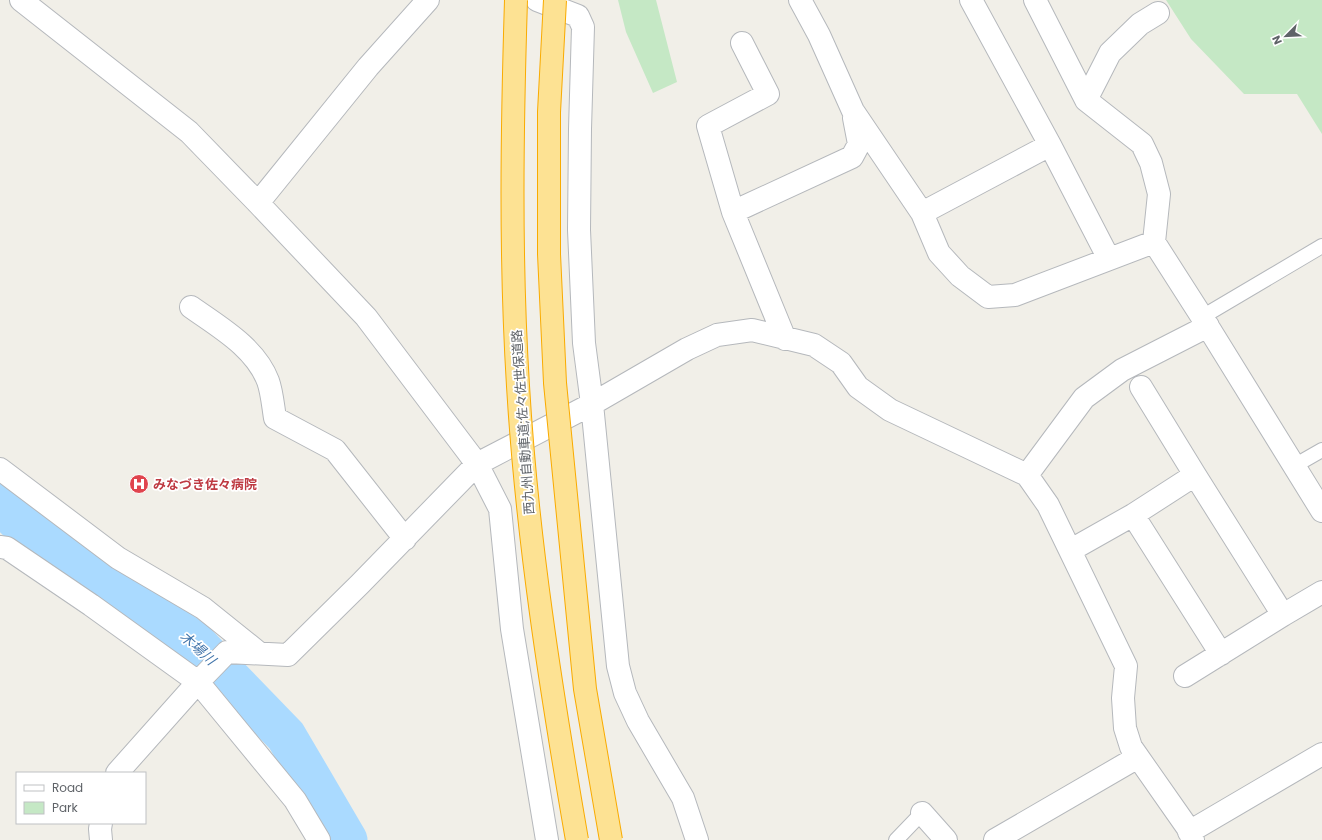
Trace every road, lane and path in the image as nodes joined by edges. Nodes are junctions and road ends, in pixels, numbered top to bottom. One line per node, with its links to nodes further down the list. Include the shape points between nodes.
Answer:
1 (21, 0): 14 (street, via 189,132)
2 (428, 0): 14 (street, via 368,67)
3 (516, 0): 51 (highway, 西九州自動車道;佐々佐世保道路, bridge, via 512,202 518,386 529,518 550,679)
4 (537, 0): 24 (street, via 578,16 583,27 579,230 584,343)
5 (556, 0): 52 (highway, bridge, via 549,112 549,254 555,383 585,689)
6 (800, 0): 12 (street, via 819,34)
7 (970, 0): 13 (street)
8 (1035, 0): 11 (street)
9 (1158, 13): 11 (street, via 1140,24 1110,54)
10 (742, 43): 15 (street, via 768,94 708,126)
11 (1086, 100): 17 (street, via 1142,144 1151,163 1158,194)
12 (853, 112): 15 (street, via 859,144 852,158); 16 (street)
13 (1050, 145): 16 (street); 19 (street)
14 (258, 202): 26 (street, via 366,317)
15 (734, 212): 22 (street)
16 (922, 213): 19 (street, via 938,253 960,276 988,297 1015,295)
17 (1154, 242): 19 (street); 21 (street)
18 (1322, 246): 21 (lane)
19 (1109, 259)
20 (191, 307): 33 (street, via 253,354 268,381 275,418 335,450)
21 (1205, 321): 27 (street); 30 (street, via 1122,370 1084,398)
22 (785, 339): 24 (street, via 752,330 717,335 687,349); 30 (street, via 814,345 841,363 858,386 890,410)
23 (1141, 387): 29 (street)
24 (592, 404): 26 (street); 53 (street, via 618,666 625,693 638,722 683,798)
25 (1322, 450): 27 (lane)
26 (477, 464): 33 (street); 50 (street, via 500,509 512,629)
27 (1294, 466): 31 (street)
28 (0, 469): 38 (street, via 118,558 203,608)
29 (1195, 475): 32 (street); 37 (street)
30 (1027, 476): 35 (street, via 1048,506)
31 (1322, 511)
32 (1133, 515): 35 (street); 39 (street)
33 (405, 538): 38 (street, via 288,655)
34 (0, 547): 41 (street, via 7,548)
35 (1071, 550): 43 (street, via 1126,666 1123,698 1126,728 1131,747)
36 (1322, 592): 37 (street)
37 (1283, 615): 39 (street)
38 (259, 653): 41 (street, via 227,652)
39 (1221, 654): 40 (street)
40 (1185, 676)
41 (200, 680): 44 (street); 49 (street, via 295,800)
42 (1322, 754): 47 (street)
43 (1138, 757): 47 (street); 56 (street)
44 (118, 772)
45 (922, 814): 54 (lane); 55 (street)
46 (101, 824): 48 (street)
47 (1191, 836)
48 (101, 840)
49 (319, 840)
50 (547, 840)
51 (577, 840)
52 (611, 840)
53 (697, 840)
54 (896, 840)
55 (946, 840)
56 (995, 840)

